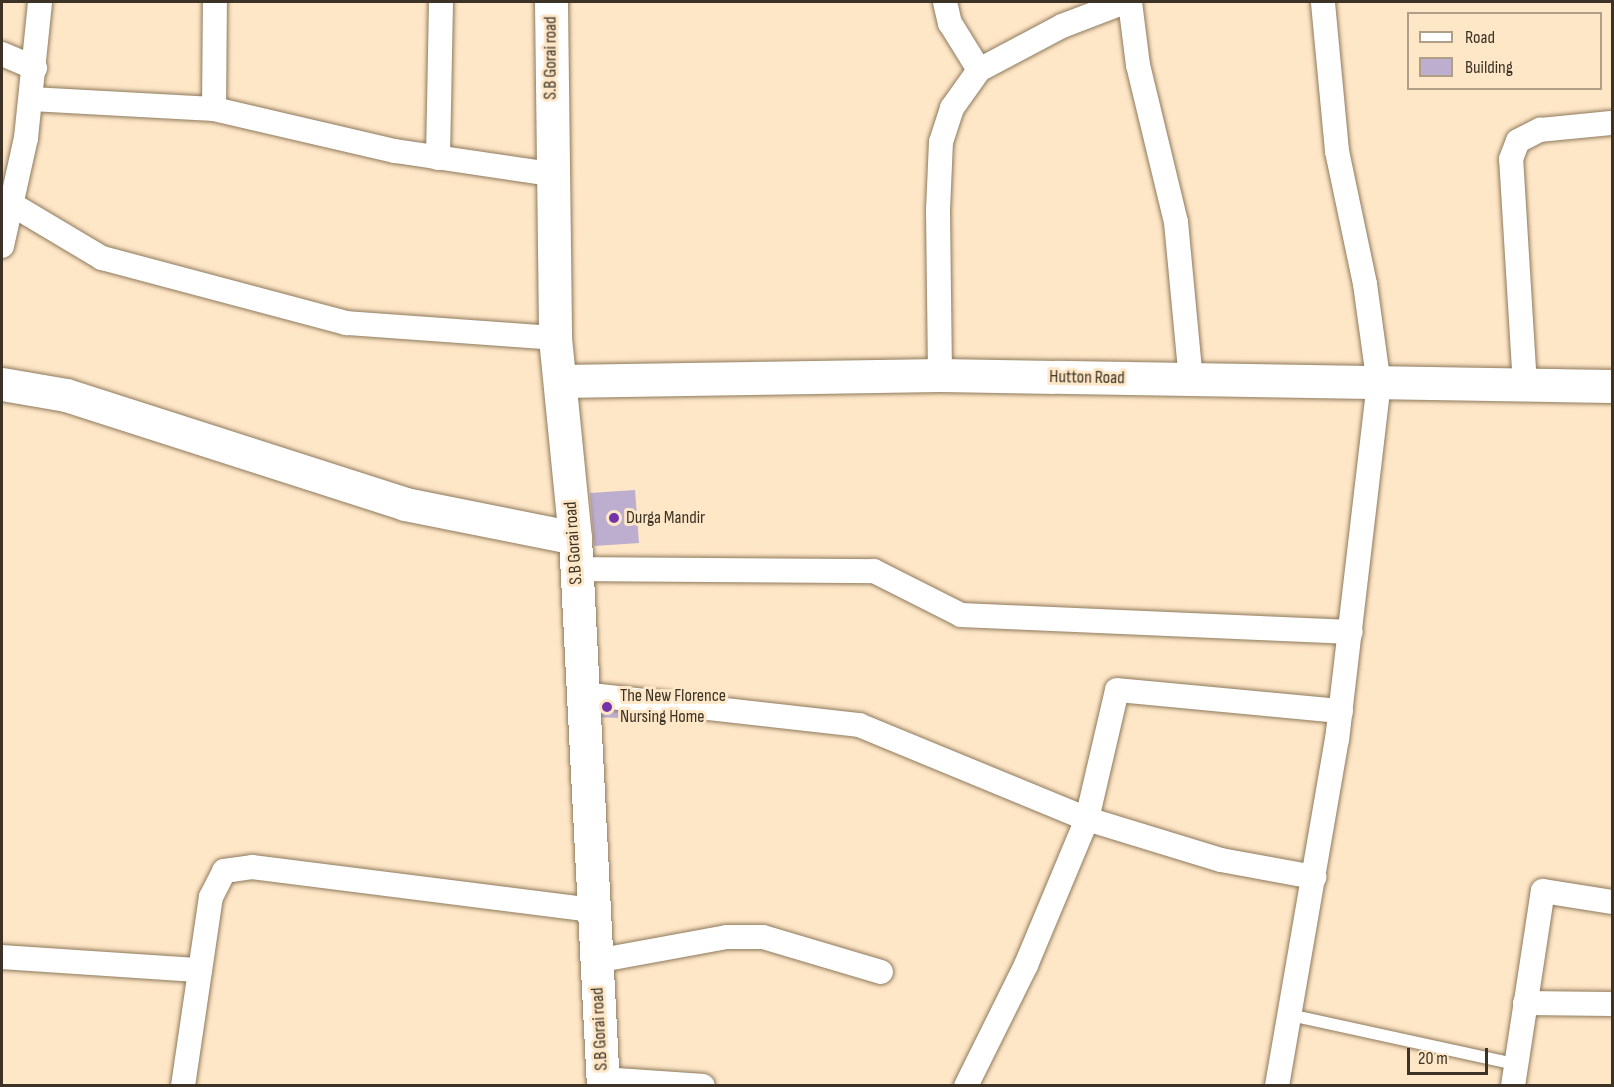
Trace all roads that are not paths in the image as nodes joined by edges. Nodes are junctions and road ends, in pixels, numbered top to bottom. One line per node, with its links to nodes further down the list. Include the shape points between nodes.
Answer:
1 (40, 2): 10 (street)
2 (215, 2): 13 (street)
3 (441, 2): 15 (street)
4 (551, 2): 16 (street, S.B Gorai road)
5 (945, 2): 11 (street, via 950,23)
6 (1125, 2): 11 (street, via 1062,26)
7 (1130, 2): 21 (street, via 1138,65 1176,222)
8 (1323, 2): 24 (street, via 1337,151 1365,284)
9 (2, 54): 10 (street)
10 (35, 68): 12 (street)
11 (979, 70): 20 (street, via 952,108 941,142)
12 (31, 99): 13 (street); 17 (street)
13 (214, 110): 15 (street)
14 (1612, 123): 25 (street, via 1540,130 1518,141 1511,159)
15 (438, 158): 16 (street)
16 (551, 174): 19 (street, S.B Gorai road)
17 (13, 205): 18 (street); 19 (street, via 102,258 346,323)
18 (2, 246)
19 (555, 338): 22 (street, S.B Gorai road)
20 (940, 375): 21 (street, Hutton Road); 22 (street, Hutton Road)
21 (1191, 380): 24 (street, Hutton Road)
22 (561, 381): 27 (street, S.B Gorai road)
23 (2, 384): 27 (street, via 66,395 405,504)
24 (1379, 384): 25 (street, Hutton Road); 28 (street, via 1352,580)
25 (1525, 386): 26 (street, Hutton Road)
26 (1612, 386)
27 (575, 553): 28 (street, via 874,571 961,615); 29 (street, S.B Gorai road)
28 (1351, 632): 30 (street)
29 (583, 694): 31 (street, via 859,725); 34 (street, S.B Gorai road)
30 (1341, 711): 31 (street, via 1117,690); 32 (street)
31 (1087, 819): 32 (street, via 1221,860); 46 (street, via 1026,965)
32 (1314, 877): 41 (street)
33 (1612, 902): 39 (street, via 1544,891)
34 (594, 910): 36 (street, S.B Gorai road); 37 (street, via 236,867 215,882)
35 (2, 957): 37 (street)
36 (596, 961): 38 (street, via 727,938 763,937); 43 (street, S.B Gorai road)
37 (200, 970): 44 (street)
38 (881, 972)
39 (1525, 1003): 40 (street); 42 (street)
40 (1612, 1004)
41 (1290, 1015): 42 (lane); 47 (street)
42 (1514, 1075)
43 (603, 1082): 45 (street)
44 (183, 1086)
45 (703, 1086)
46 (966, 1086)
47 (1277, 1086)

